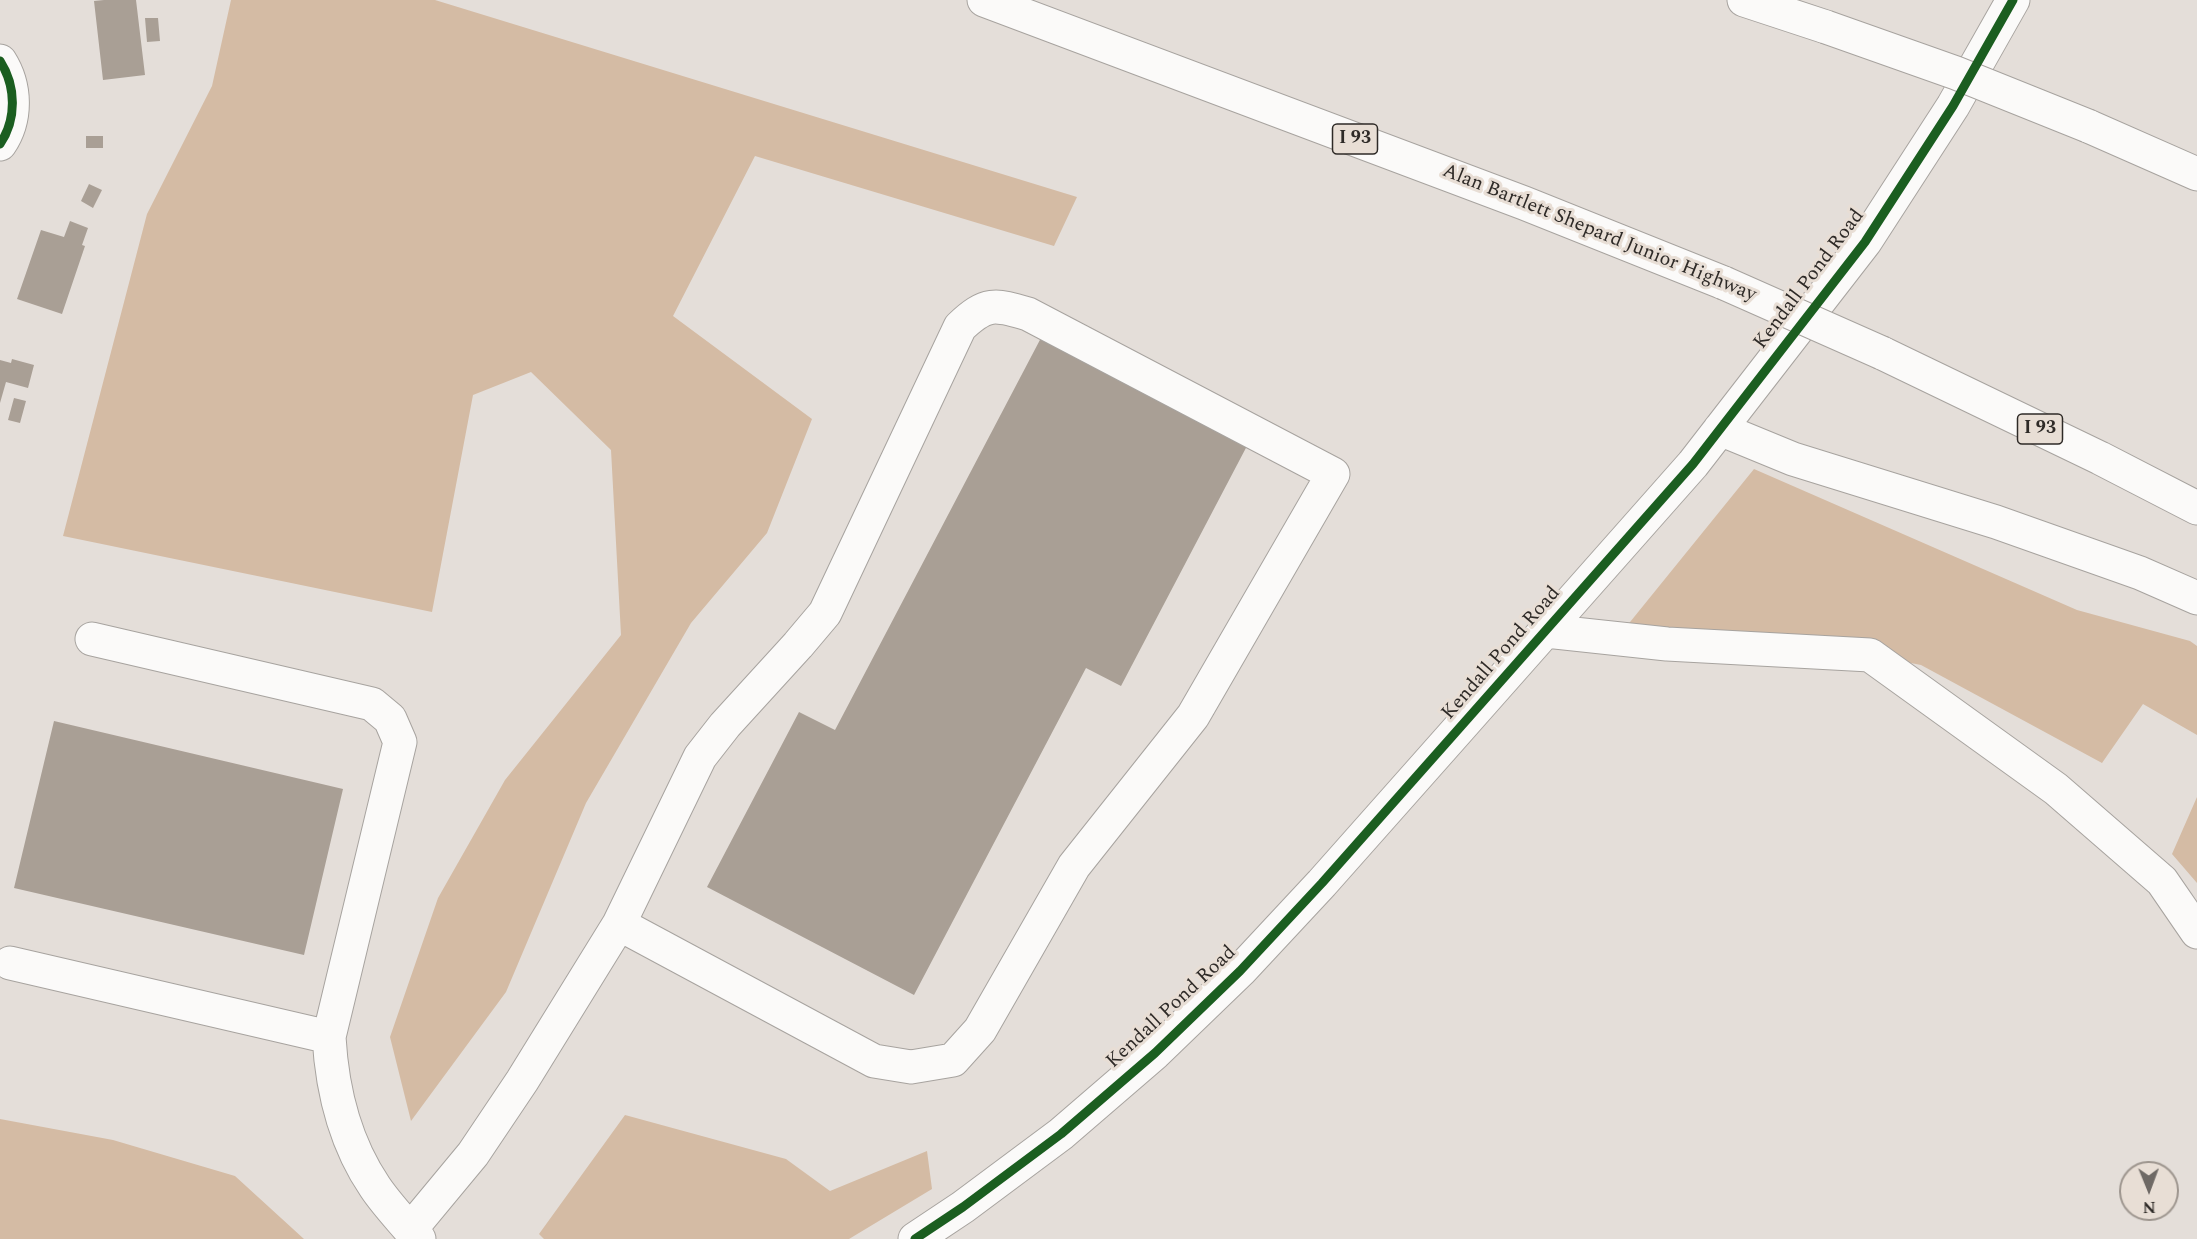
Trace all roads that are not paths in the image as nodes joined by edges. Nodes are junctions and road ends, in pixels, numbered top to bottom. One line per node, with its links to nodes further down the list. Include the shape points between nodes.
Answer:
1 (984, 0): 8 (main road, Alan Bartlett Shepard Junior Highway / I 93, bridge, via 1514,199 1724,283 1882,353)
2 (1744, 0): 6 (main road, bridge, via 1956,73)
3 (2013, 0): 7 (main road, Kendall Pond Road, via 1953,106 1865,242)
4 (0, 62): 5 (main road, via 9,80 13,110)
5 (0, 144)
6 (2197, 174)
7 (1720, 429): 9 (main road, via 1793,459 2019,530 2140,573); 10 (main road, Kendall Pond Road)
8 (2197, 508)
9 (2197, 598)
10 (1546, 631): 13 (main road, via 1667,645 1870,655 2056,789 2162,881); 17 (main road, Kendall Pond Road, via 1322,883 1155,1053 1061,1134)
11 (92, 639): 15 (main road, via 372,704 390,719 400,742)
12 (619, 924): 12 (main road, via 874,1061 911,1067 953,1060 980,1030 1074,866 1193,716 1333,474 1028,314 1000,306 976,311 960,327 825,613 700,757); 16 (main road, via 522,1081)
13 (2197, 932)
14 (10, 963): 15 (main road)
15 (329, 1037): 16 (main road, via 341,1113 355,1152 375,1187)
16 (415, 1235)
17 (915, 1239)

